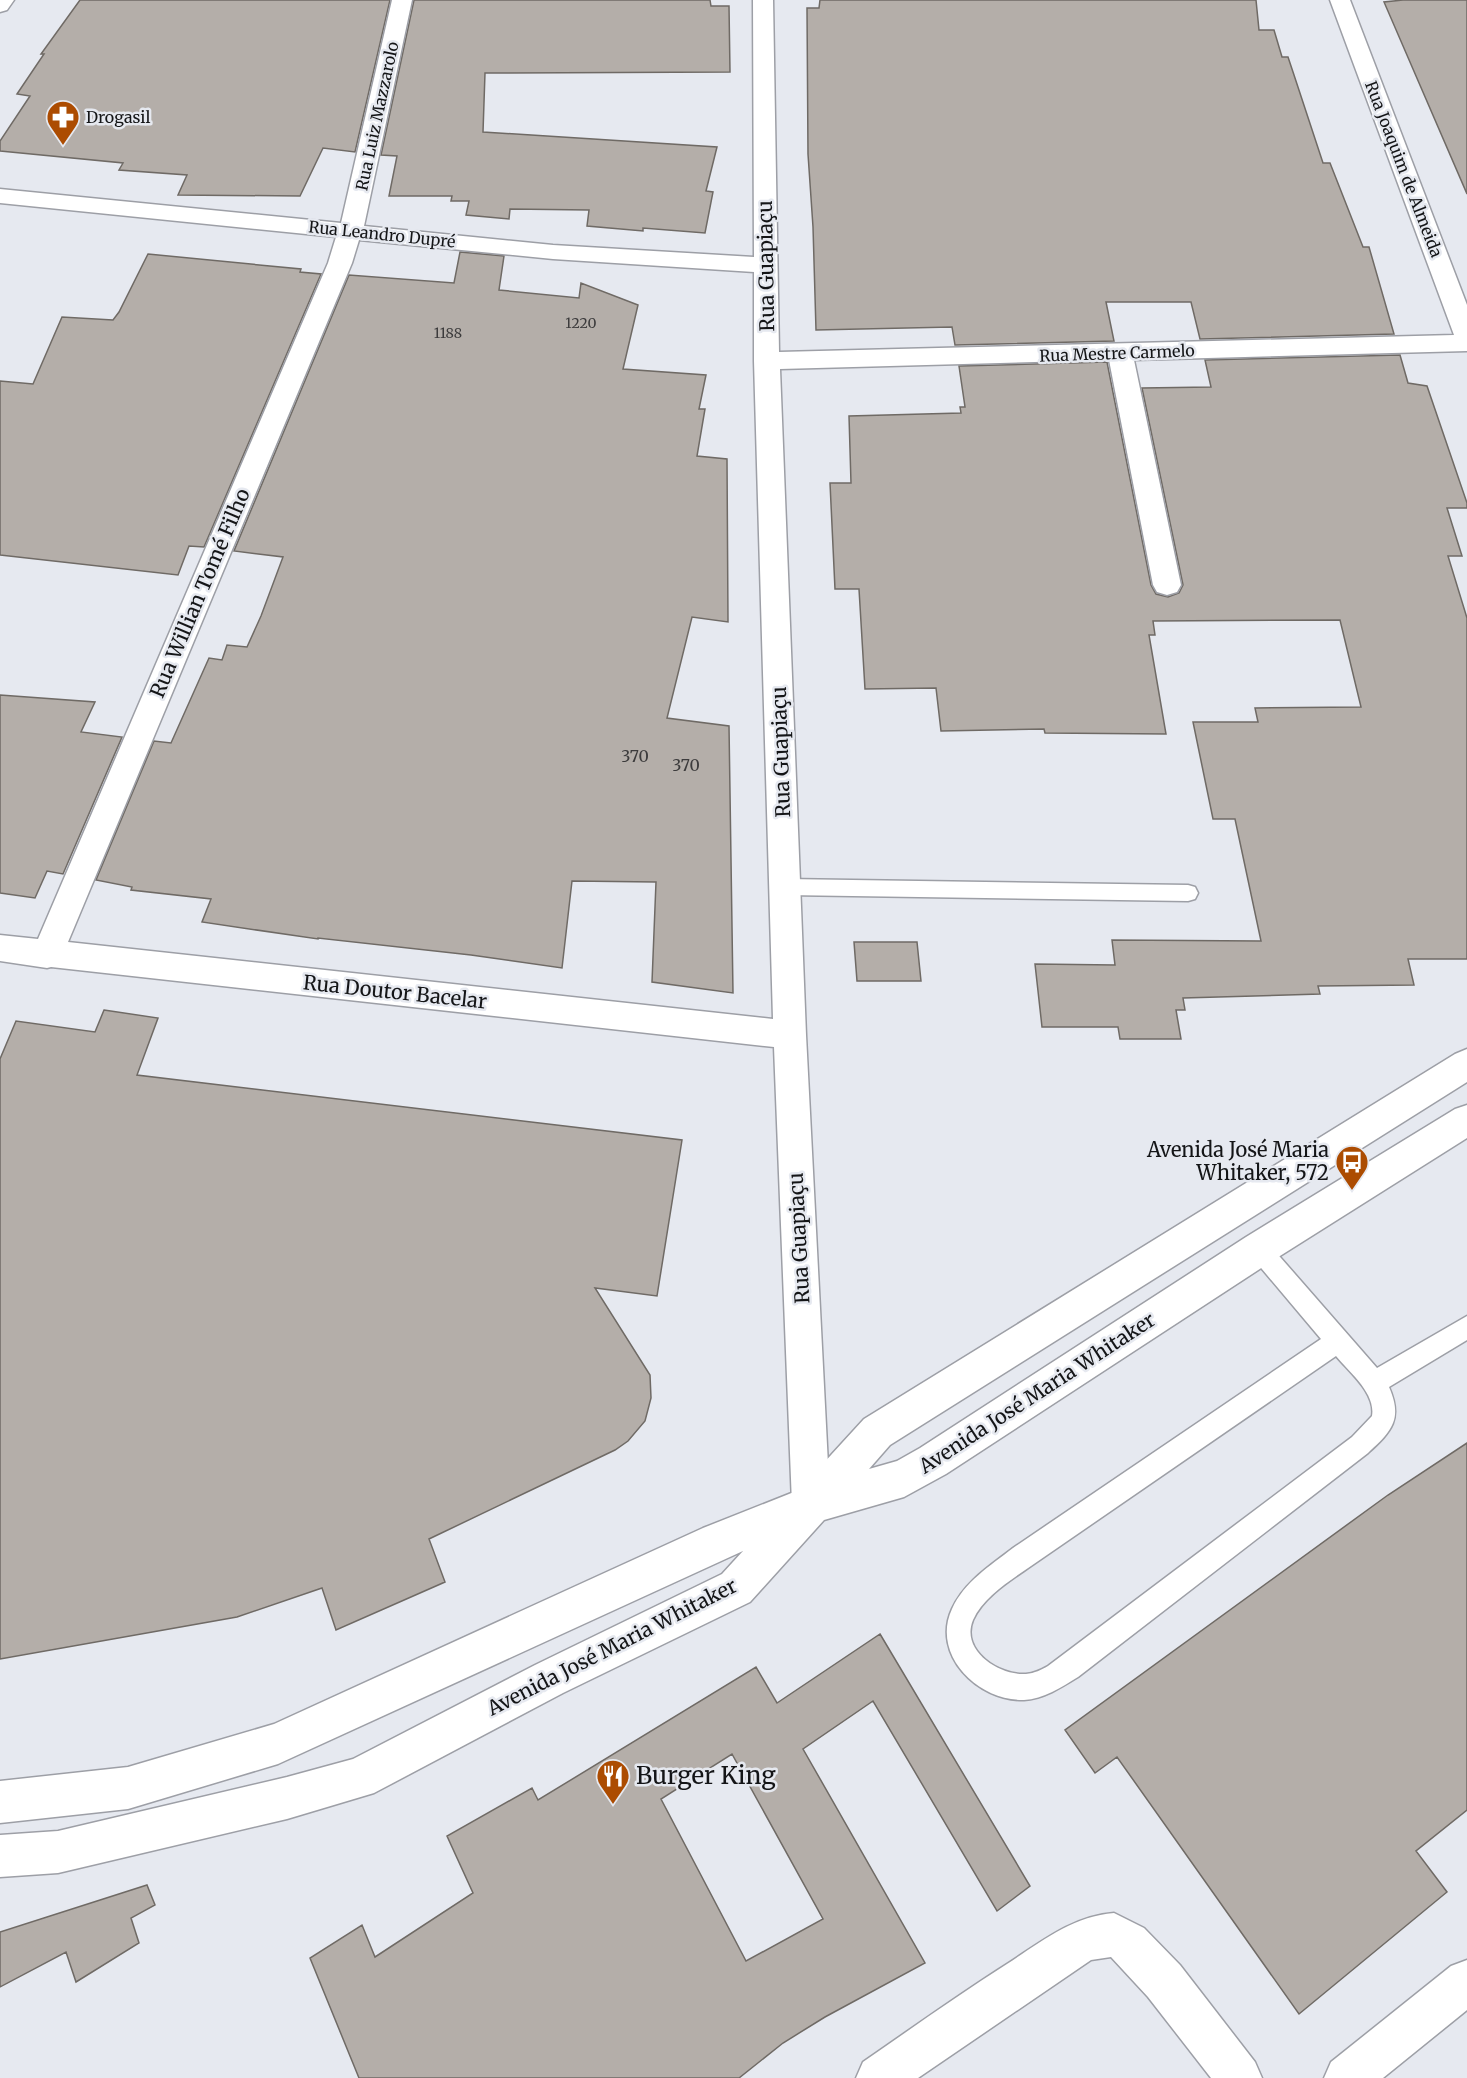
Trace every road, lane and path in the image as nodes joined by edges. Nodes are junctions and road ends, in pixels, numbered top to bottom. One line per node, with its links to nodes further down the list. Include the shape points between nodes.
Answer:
1 (4, 0): 5 (street)
2 (402, 0): 7 (street, Rua Luiz Mazzarolo)
3 (763, 0): 8 (street, Rua Guapiaçu)
4 (1340, 0): 9 (street, Rua Joaquim de Almeida)
5 (0, 6)
6 (0, 196): 7 (street, Rua Leandro Dupré)
7 (350, 231): 8 (street, Rua Leandro Dupré, via 553,252); 17 (street, Rua Willian Tomé Filho, via 340,263)
8 (765, 265): 12 (street, Rua Guapiaçu)
9 (1467, 338)
10 (1467, 343): 11 (street, Rua Mestre Carmelo)
11 (1120, 353): 12 (street, Rua Mestre Carmelo); 13 (street)
12 (767, 362): 14 (street, Rua Guapiaçu)
13 (1167, 585)
14 (786, 887): 15 (lane); 18 (street, Rua Guapiaçu)
15 (1188, 893)
16 (0, 948): 17 (street, Rua Doutor Bacelar)
17 (47, 955): 18 (street, Rua Doutor Bacelar)
18 (790, 1035): 25 (street, Rua Guapiaçu)
19 (1467, 1064): 25 (street, via 877,1432)
20 (1467, 1119): 21 (street, Avenida José Maria Whitaker)
21 (1259, 1249): 23 (lane); 25 (street, Avenida José Maria Whitaker, via 914,1473)
22 (1467, 1327): 24 (lane)
23 (1337, 1342): 24 (lane); 24 (lane, via 986,1584 960,1619 957,1638 979,1673 1020,1688 1046,1682 1069,1668 1382,1425 1386,1407)
24 (1374, 1383)
25 (811, 1504): 26 (street, via 717,1542 278,1743 128,1788); 27 (street, Avenida José Maria Whitaker, via 736,1588 358,1778 58,1852)
26 (0, 1802)
27 (0, 1856)
28 (1467, 1982): 31 (street)
29 (879, 2078): 30 (street, via 1079,1943 1114,1935 1129,1943 1158,1973)
30 (1239, 2078)
31 (1347, 2078)

